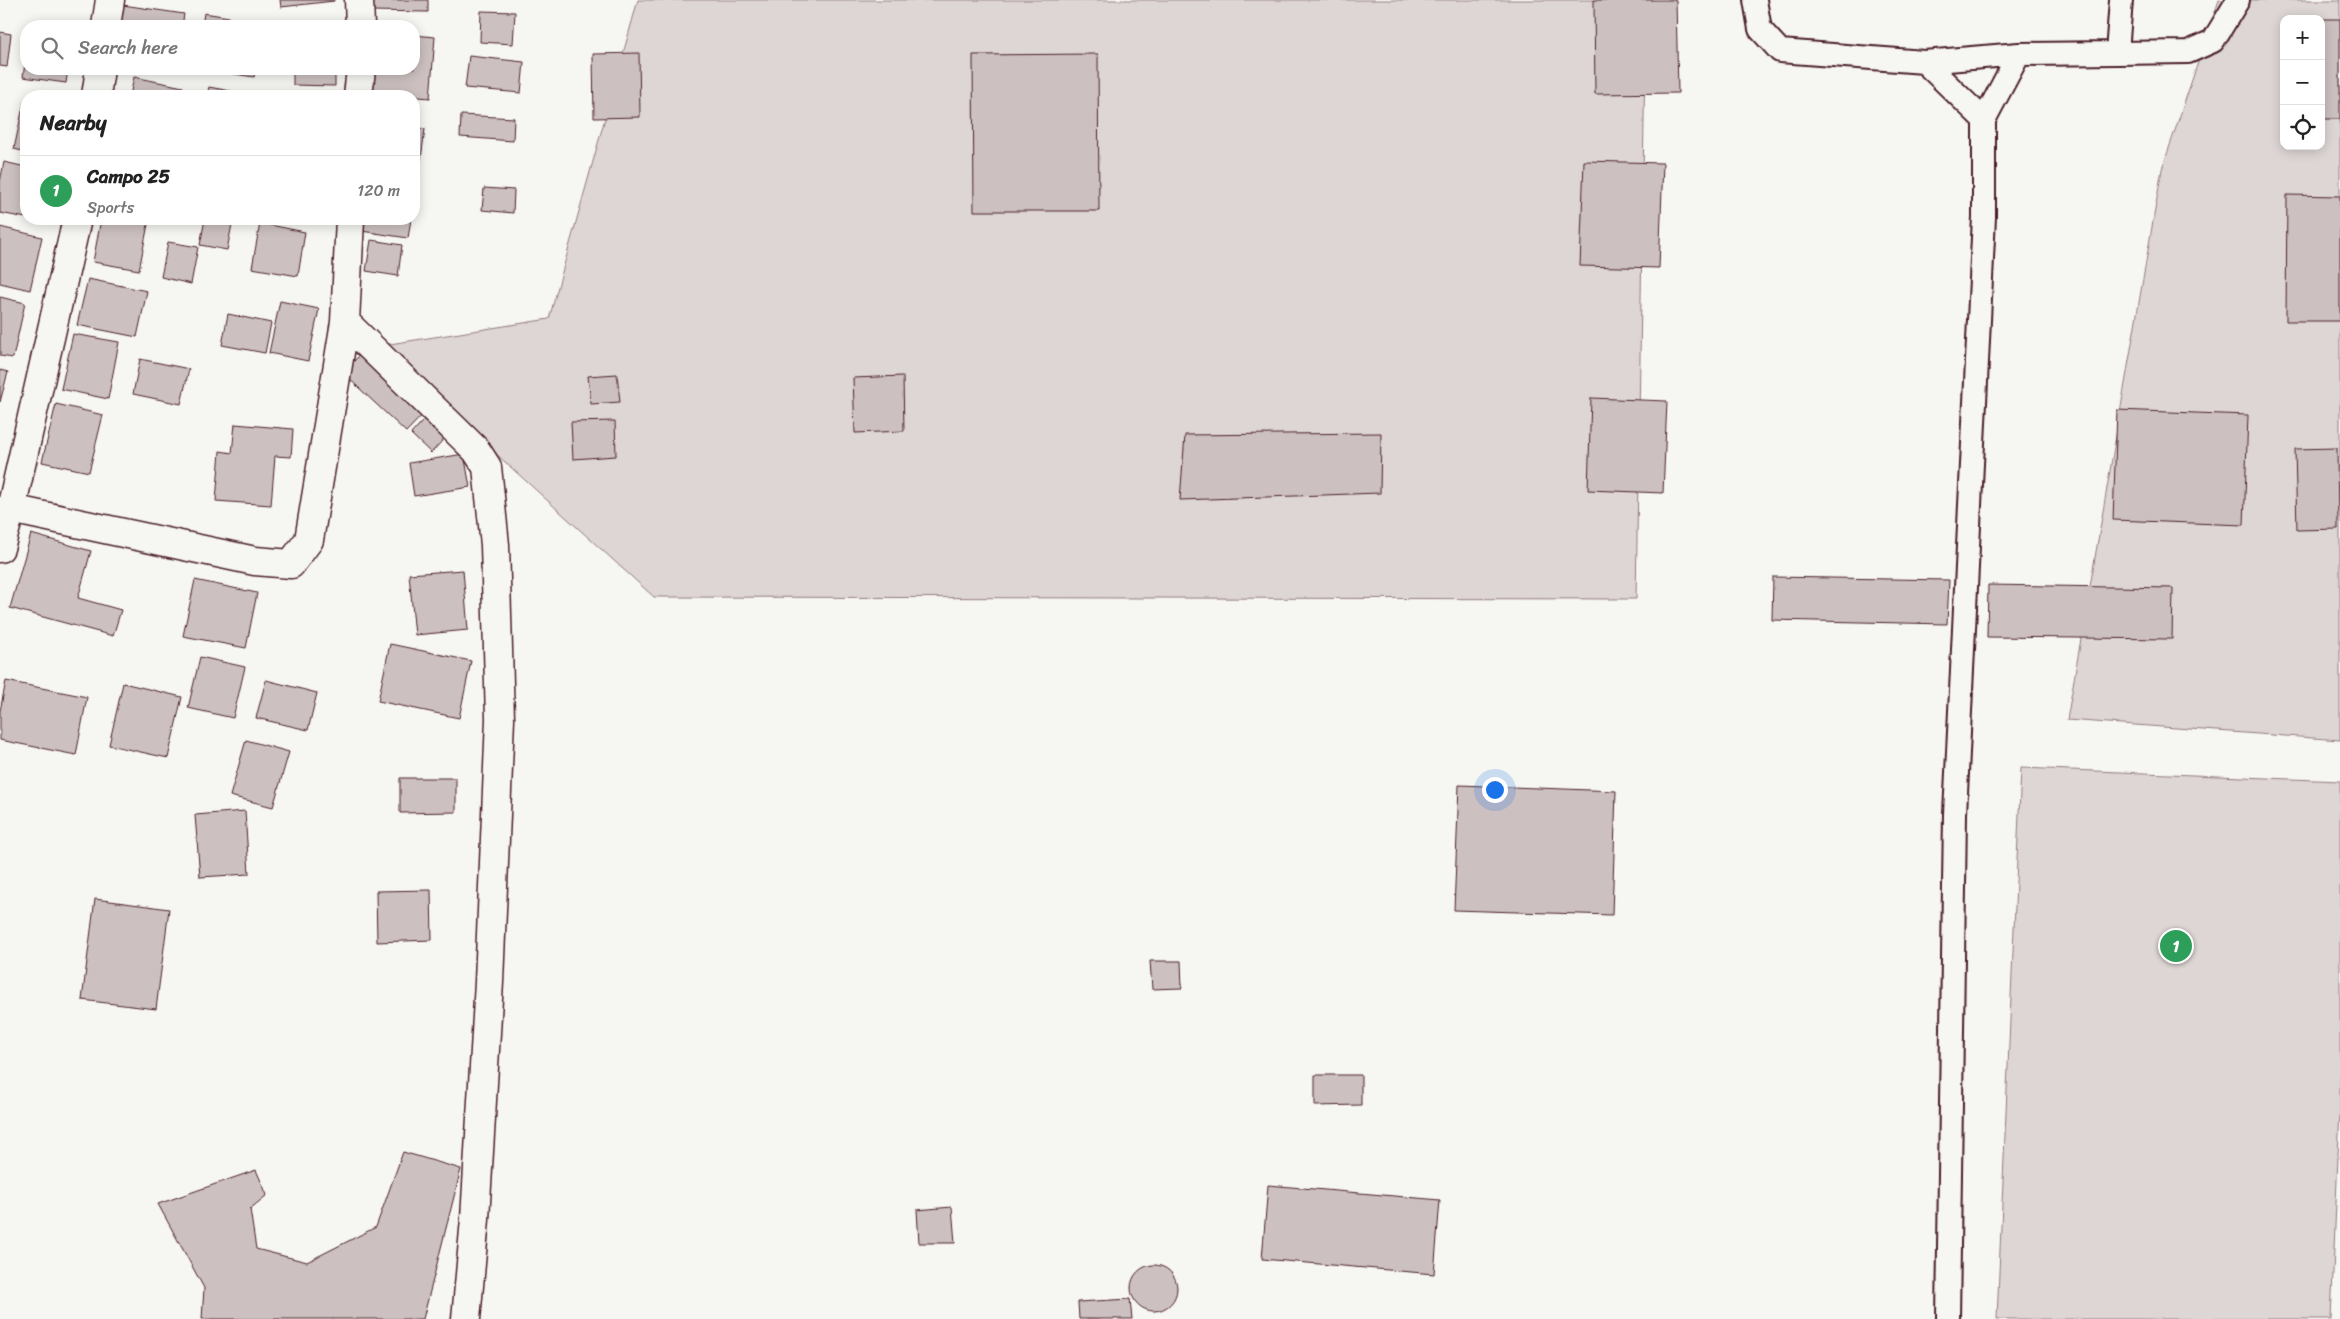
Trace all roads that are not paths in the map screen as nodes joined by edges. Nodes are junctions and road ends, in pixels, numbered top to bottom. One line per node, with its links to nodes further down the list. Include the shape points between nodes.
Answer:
1 (110, 0): 6 (street)
2 (359, 0): 7 (street)
3 (1755, 0): 10 (lane, via 1760,29 1780,51)
4 (2121, 0): 8 (lane)
5 (2238, 0): 8 (lane, via 2212,40 2188,52)
6 (107, 20)
7 (360, 20)
8 (2117, 53): 9 (lane)
9 (2019, 54): 10 (lane); 15 (lane)
10 (1924, 62): 15 (lane)
11 (99, 75): 13 (street)
12 (360, 75): 14 (street)
13 (97, 90)
14 (359, 90)
15 (1984, 120): 22 (lane, via 1984,217 1955,814)
16 (77, 225): 19 (street)
17 (350, 225): 18 (street)
18 (345, 322): 19 (street, via 309,540 291,564 255,561); 21 (street, via 476,450 487,467 495,545 500,719 489,982)
19 (11, 509): 20 (street)
20 (0, 548)
21 (466, 1319)
22 (1948, 1319)

